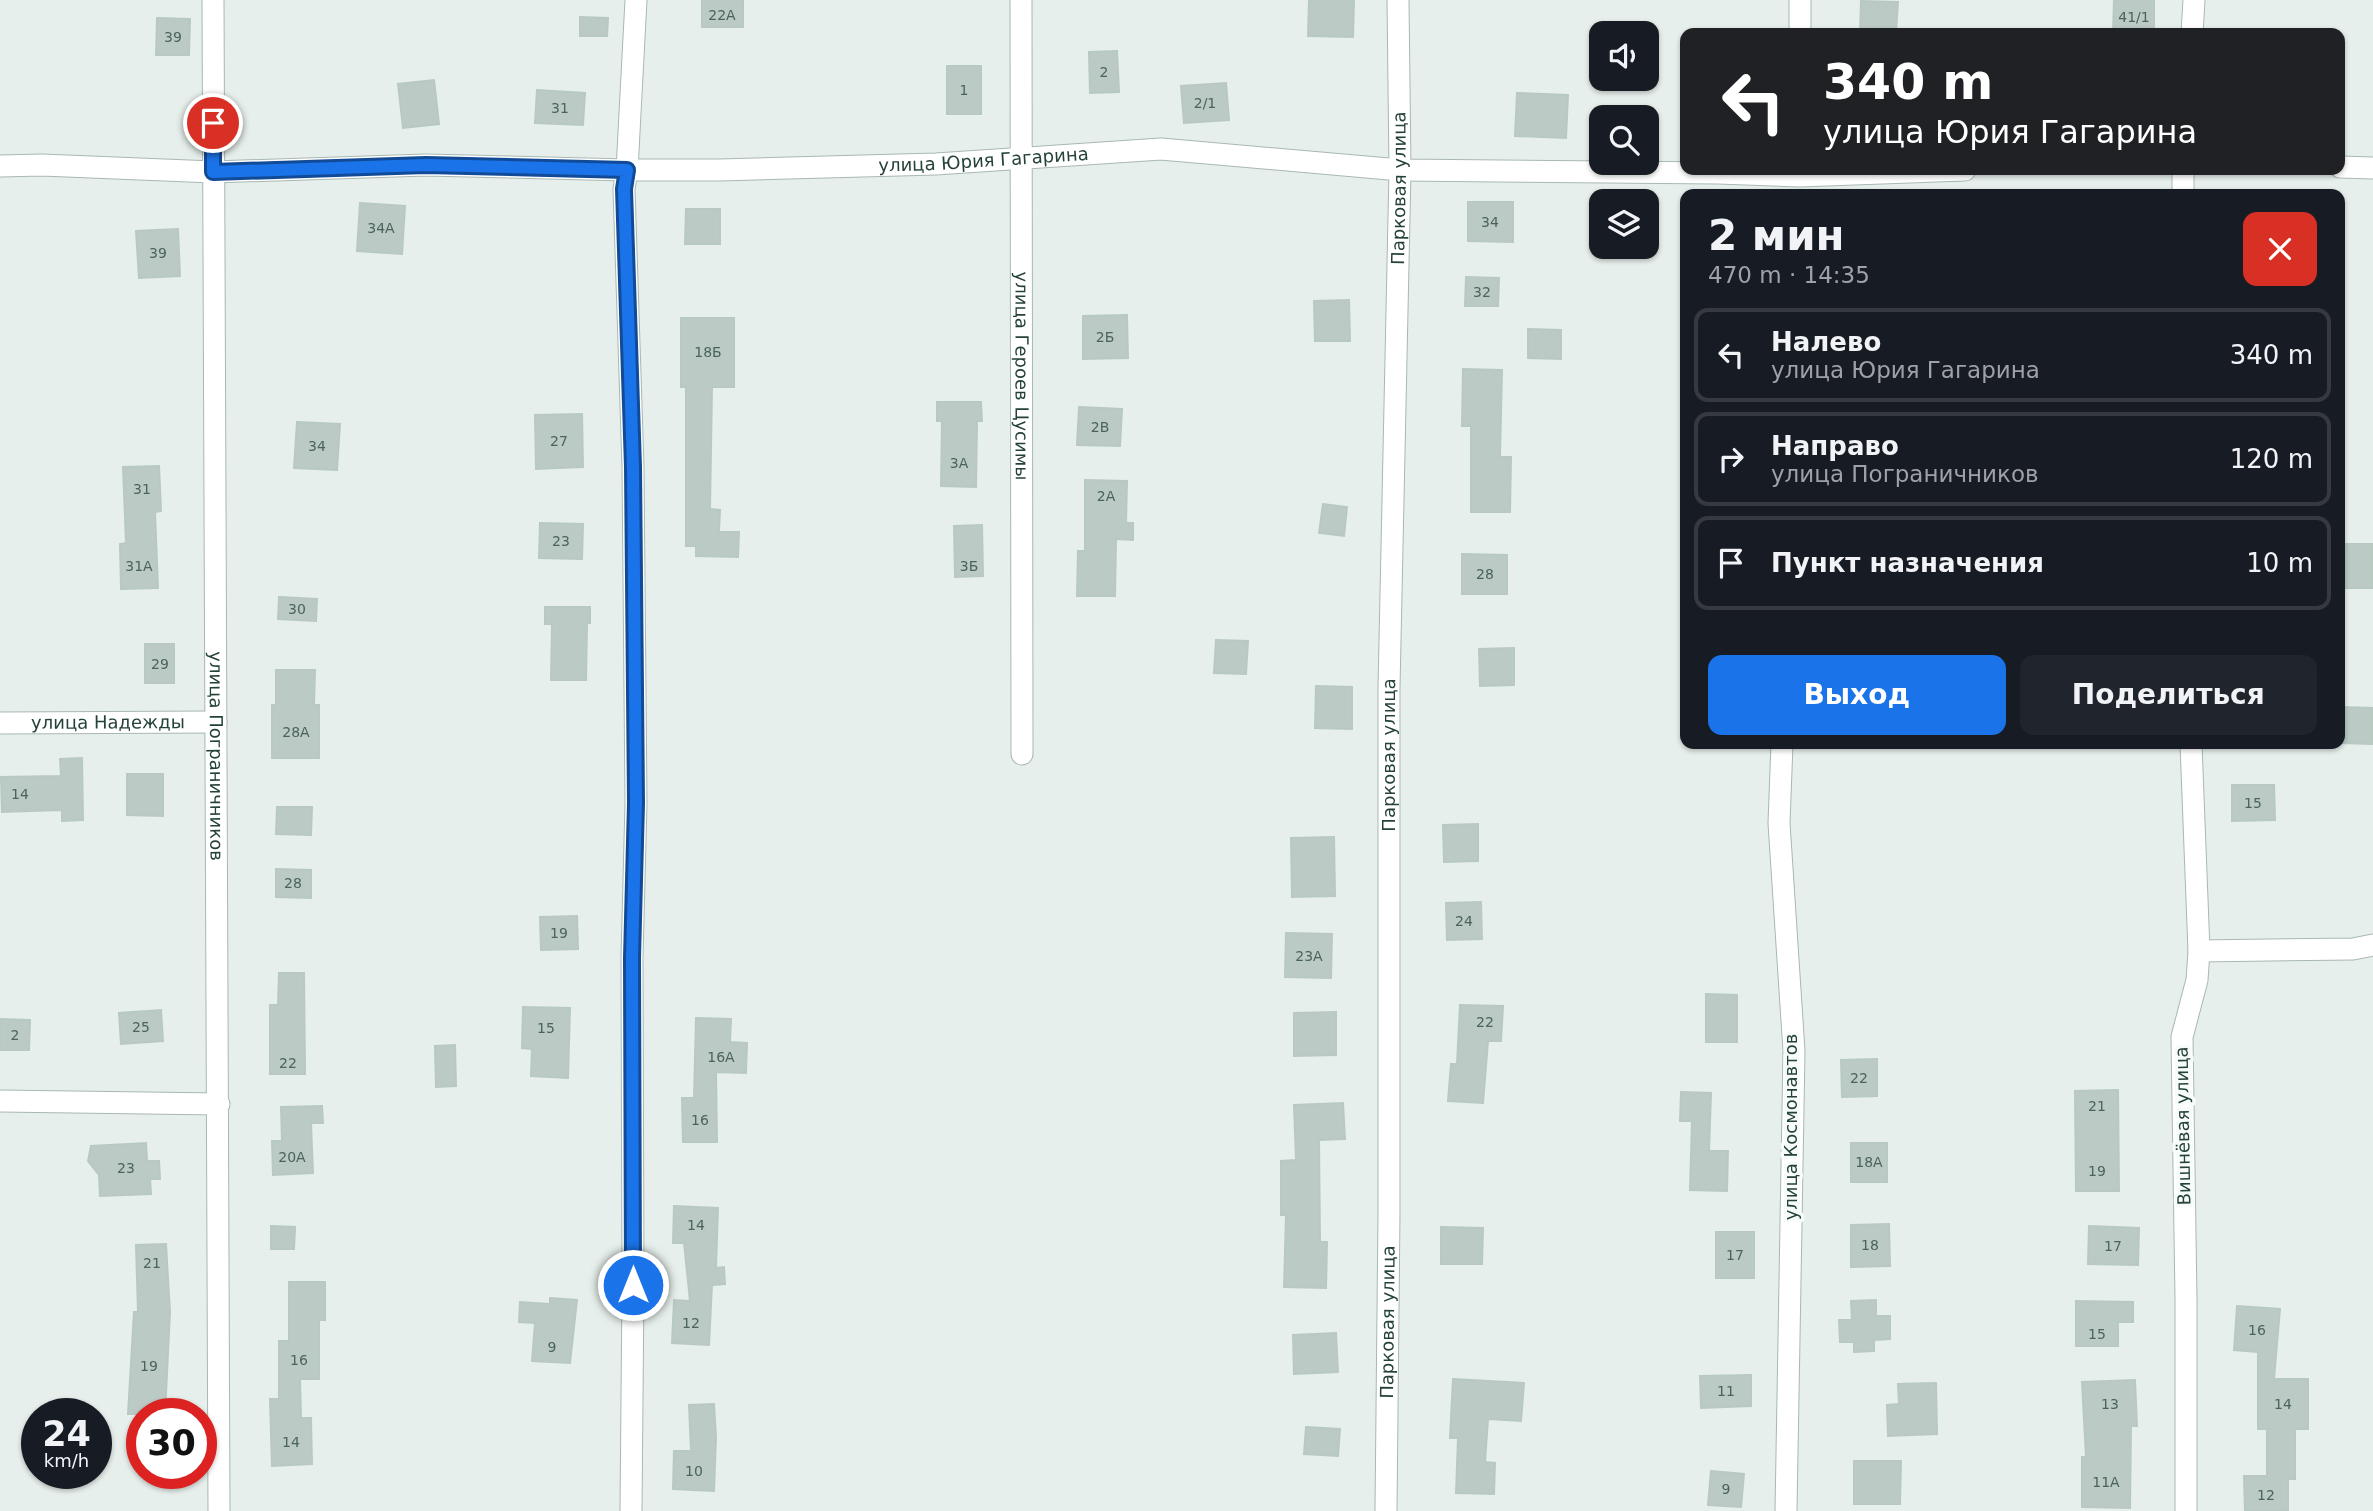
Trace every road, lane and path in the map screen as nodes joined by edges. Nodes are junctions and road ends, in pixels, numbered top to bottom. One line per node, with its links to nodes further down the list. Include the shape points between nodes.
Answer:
1 (213, 0): 15 (street, улица Пограничников)
2 (636, 0): 13 (street)
3 (1021, 0): 9 (street, улица Героев Цусимы)
4 (1398, 0): 14 (street, Парковая улица)
5 (1800, 0): 7 (street)
6 (2194, 0): 8 (street)
7 (1800, 28)
8 (2192, 28)
9 (1022, 158): 13 (street, улица Юрия Гагарина); 14 (street, улица Юрия Гагарина, via 1161,149); 24 (street, улица Героев Цусимы)
10 (0, 166): 15 (street, улица Юрия Гагарина)
11 (2345, 167): 12 (street)
12 (2373, 168)
13 (627, 170): 15 (street, улица Юрия Гагарина, via 426,165); 30 (street, via 636,789)
14 (1400, 170): 16 (street, улица Юрия Гагарина); 31 (street, Парковая улица, via 1389,688)
15 (213, 172): 20 (street, улица Пограничников)
16 (1680, 173)
17 (1741, 175): 19 (street, улица Юрия Гагарина)
18 (1882, 175): 19 (street, улица Юрия Гагарина)
19 (1799, 180)
20 (216, 722): 21 (street, улица Надежды); 28 (street, улица Пограничников)
21 (0, 723)
22 (1782, 749): 32 (street, улица Космонавтов, via 1779,823 1794,1051)
23 (2191, 749): 26 (street, Вишнёвая улица)
24 (1021, 754)
25 (2373, 945): 26 (street)
26 (2199, 951): 33 (street, Вишнёвая улица, via 2197,980 2182,1037)
27 (0, 1101): 28 (street)
28 (219, 1104): 29 (street, улица Пограничников)
29 (219, 1511)
30 (631, 1511)
31 (1386, 1511)
32 (1786, 1511)
33 (2186, 1511)

